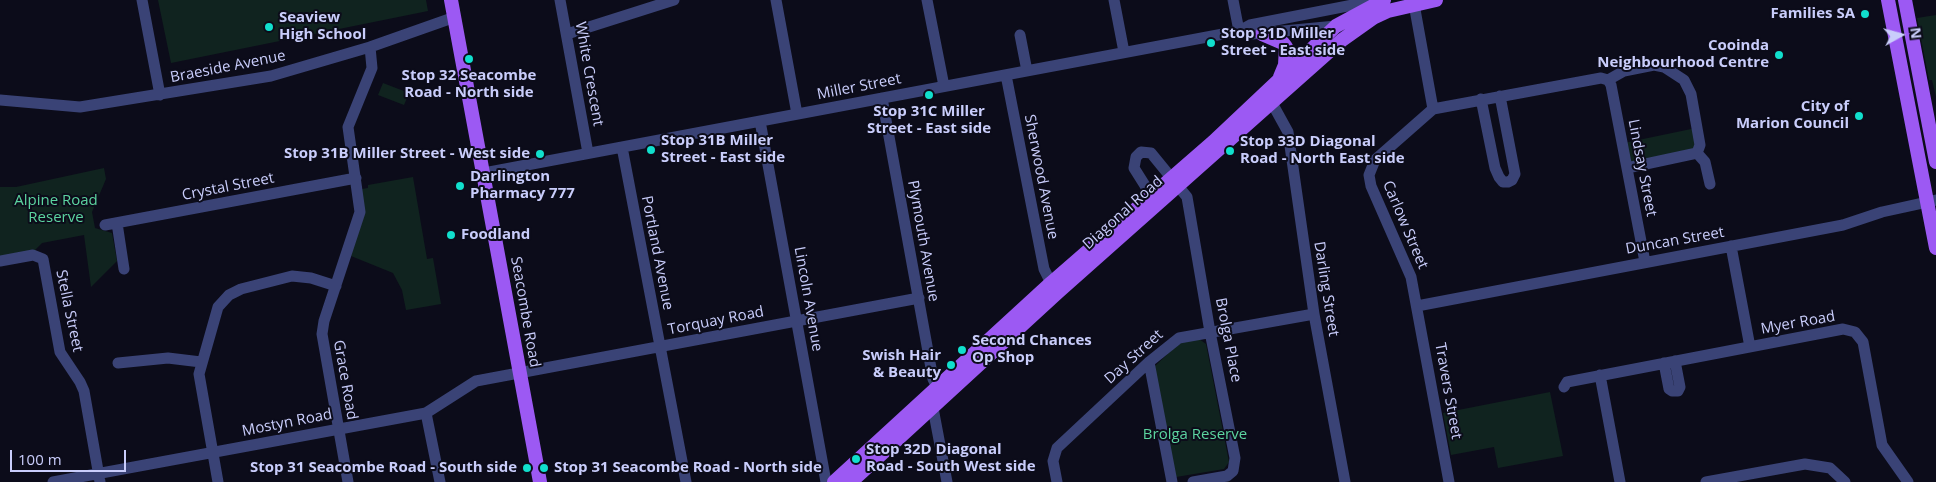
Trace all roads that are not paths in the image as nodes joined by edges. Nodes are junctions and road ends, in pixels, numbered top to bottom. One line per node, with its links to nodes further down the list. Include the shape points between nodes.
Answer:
1 (142, 0): 28 (street)
2 (451, 0): 14 (main road, Seacombe Road)
3 (560, 0): 18 (street, White Crescent)
4 (674, 0): 18 (street)
5 (776, 0): 35 (street)
6 (927, 0): 27 (street)
7 (1114, 0): 22 (street)
8 (1233, 0): 17 (street)
9 (1382, 0): 16 (main road, Diagonal Road); 17 (street, Miller Street, via 1250,25)
10 (1436, 0): 13 (main road, Diagonal Road)
11 (1888, 0): 47 (main road)
12 (1905, 0): 40 (main road)
13 (1414, 4): 15 (main road, Diagonal Road); 34 (street)
14 (455, 18): 21 (street, Braeside Avenue); 42 (main road, Seacombe Road)
15 (1374, 18): 16 (main road); 31 (main road, Diagonal Road)
16 (1336, 26): 19 (street, Miller Street); 25 (main road, Diagonal Road)
17 (1239, 31): 19 (street, Miller Street); 22 (street, Miller Street)
18 (567, 34): 38 (street, White Crescent)
19 (1262, 34): 25 (main road, via 1276,38 1286,48 1285,65)
20 (1020, 35): 23 (street)
21 (370, 47): 28 (street, Braeside Avenue, via 271,76); 43 (street, Grace Road, via 372,68 348,127)
22 (1124, 52): 23 (street, Miller Street)
23 (1027, 71): 24 (street, Miller Street)
24 (1006, 75): 27 (street, Miller Street); 54 (street, Sherwood Avenue, via 1044,269)
25 (1278, 80): 31 (main road, Diagonal Road)
26 (1608, 80): 29 (street, via 1601,78); 39 (street, via 1624,71 1654,65 1664,67 1684,80 1691,94 1700,145); 41 (street, Lindsay Street)
27 (944, 86): 30 (street, Miller Street)
28 (160, 95): 32 (street, Braeside Avenue, via 80,107)
29 (1500, 96): 33 (street); 33 (street, via 1515,174 1508,182 1503,182 1495,168)
30 (882, 98): 35 (street, Miller Street); 55 (street, Plymouth Avenue)
31 (1268, 98): 44 (main road, Diagonal Road, via 1213,142); 57 (street, Darling Street, via 1288,132)
32 (0, 100)
33 (1481, 100): 34 (street)
34 (1433, 109): 56 (street, Carlow Street, via 1375,160 1369,175 1370,186 1411,277)
35 (797, 114): 36 (street, Miller Street)
36 (760, 121): 37 (street, Miller Street); 58 (street, Lincoln Avenue)
37 (622, 147): 38 (street, Miller Street); 60 (street, Portland Avenue)
38 (588, 153): 42 (street, Miller Street)
39 (1697, 153): 41 (street); 45 (street, via 1705,162)
40 (1936, 162)
41 (1627, 168): 51 (street, Lindsay Street)
42 (484, 173): 65 (main road, Seacombe Road)
43 (356, 178): 52 (street, Crystal Street, via 111,224); 53 (street, Grace Road, via 360,212)
44 (1174, 181): 46 (main road, Diagonal Road); 46 (street, Diagonal Road, via 1151,153 1141,152 1136,157 1134,168); 54 (main road, Diagonal Road); 59 (street, Brolga Place, via 1187,197)
45 (1710, 184)
46 (1151, 195): 54 (main road, Diagonal Road)
47 (1931, 201): 48 (street, Duncan Street, via 1843,225); 49 (main road)
48 (1731, 246): 51 (street, Duncan Street); 61 (street)
49 (1936, 248)
50 (0, 261): 73 (street, Stella Street, via 33,255 43,259 60,352 84,391)
51 (1645, 262): 56 (street, Duncan Street)
52 (124, 269)
53 (336, 286): 62 (street, via 292,276 229,295 218,307); 71 (street, Grace Road, via 322,334)
54 (1055, 288): 68 (main road, Diagonal Road); 69 (main road, Diagonal Road)
55 (918, 298): 58 (street, Torquay Road); 68 (street, Plymouth Avenue, via 933,379)
56 (1417, 306): 89 (street, Travers Street)
57 (1314, 314): 59 (street, Day Street); 88 (street, Darling Street)
58 (797, 321): 60 (street, Torquay Road); 81 (street, Lincoln Avenue)
59 (1210, 332): 63 (street, Day Street, via 1179,338); 87 (street, Brolga Place, via 1235,458 1233,471 1227,476)
60 (660, 346): 65 (street, Torquay Road); 80 (street, Portland Avenue)
61 (1750, 347): 66 (street, Myer Road); 93 (street, Myer Road, via 1844,329 1855,332 1863,342 1882,445)
62 (201, 362): 64 (street, via 168,358); 72 (street, via 199,374)
63 (1149, 362): 85 (street, Day Street, via 1057,448 1053,461); 86 (street)
64 (118, 363)
65 (519, 373): 70 (street, Mostyn Road, via 468,384); 79 (main road, Seacombe Road)
66 (1600, 375): 67 (street, Myer Road, via 1567,382); 90 (street)
67 (1564, 387)
68 (938, 389): 69 (main road, Diagonal Road)
69 (930, 403): 82 (main road, Diagonal Road); 83 (main road, Diagonal Road); 84 (street)
70 (426, 413): 71 (street, Mostyn Road); 78 (street)
71 (338, 429): 72 (street, Mostyn Road); 77 (street, Grace Road)
72 (213, 453): 73 (street, Mostyn Road); 76 (street)
73 (99, 478): 75 (street, Mostyn Road)
74 (1731, 480): 91 (street); 92 (street, via 1812,464 1830,468)
75 (53, 482)
76 (218, 482)
77 (348, 482)
78 (440, 482)
79 (540, 482)
80 (686, 482)
81 (826, 482)
82 (834, 482)
83 (851, 482)
84 (947, 482)
85 (1057, 482)
86 (1172, 482)
87 (1193, 482)
88 (1345, 482)
89 (1449, 482)
90 (1620, 482)
91 (1706, 482)
92 (1844, 482)
93 (1908, 482)

